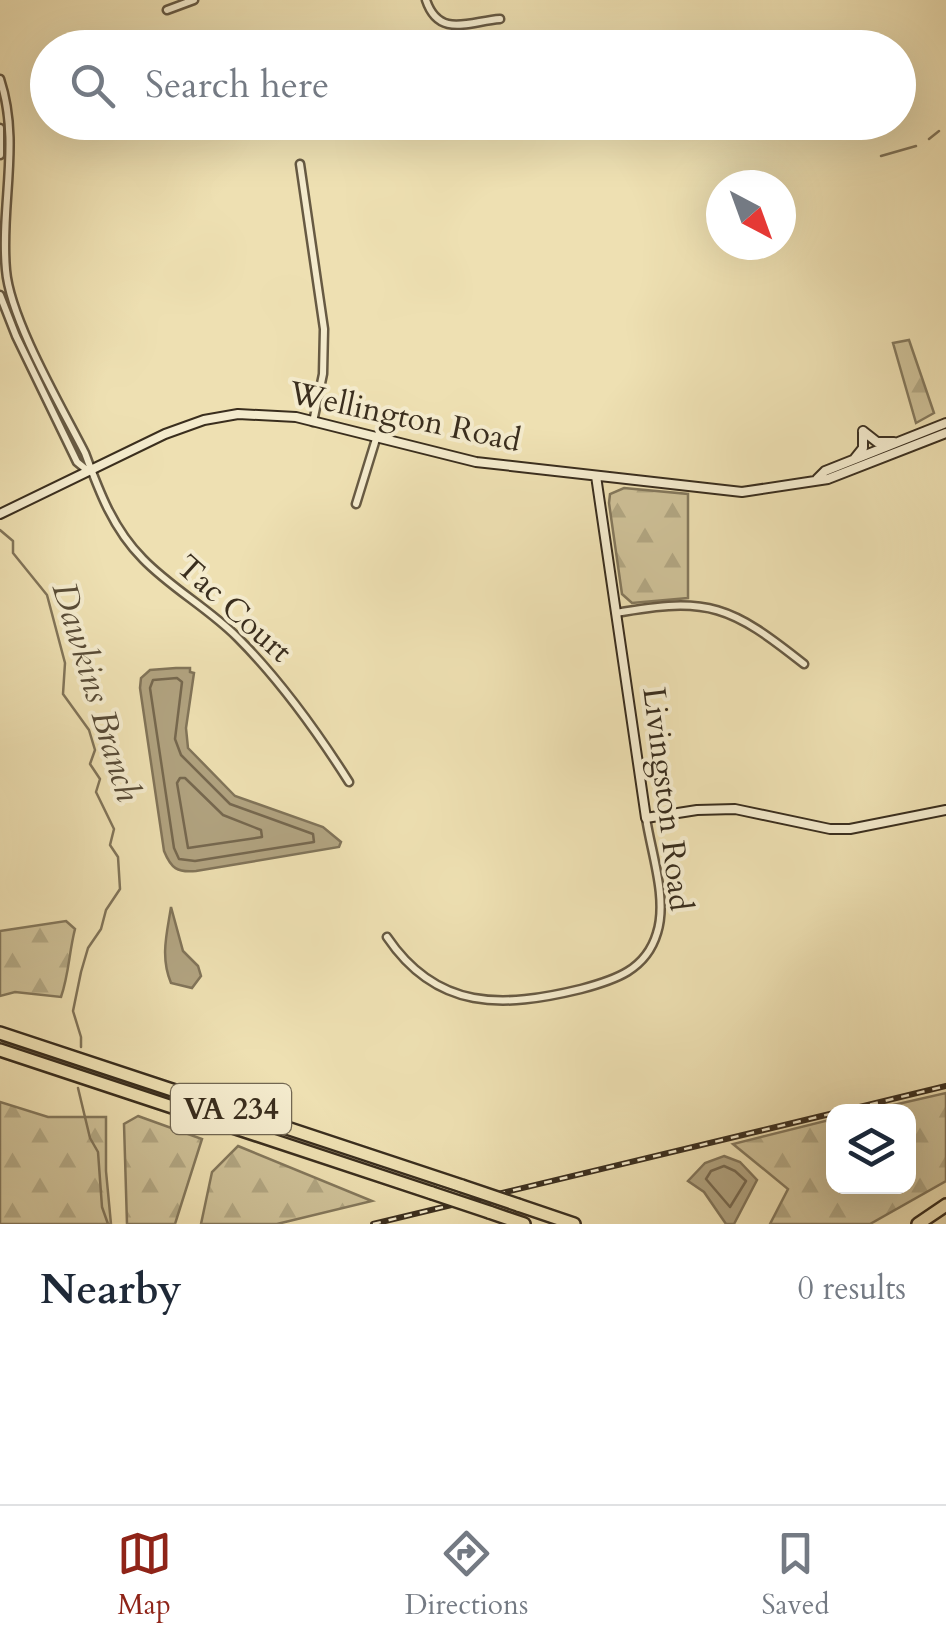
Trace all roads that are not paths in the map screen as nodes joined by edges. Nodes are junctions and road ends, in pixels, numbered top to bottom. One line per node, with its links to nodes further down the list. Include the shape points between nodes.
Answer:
1 (194, 0): 3 (street)
2 (426, 0): 4 (street, via 436,18 452,27)
3 (168, 10)
4 (500, 19)
5 (0, 80): 16 (street, via 11,132 6,277)
6 (0, 128): 7 (street)
7 (0, 155)
8 (300, 164): 10 (street, via 324,329)
9 (0, 295): 16 (street, via 77,462)
10 (312, 422): 13 (main road, Wellington Road); 16 (main road, Wellington Road, via 261,413 212,418)
11 (946, 423): 14 (main road, Wellington Road)
12 (946, 433): 18 (main road, Wellington Road)
13 (376, 438): 17 (main road, Wellington Road, via 476,462); 19 (street)
14 (898, 442): 15 (main road, Wellington Road); 15 (main road, via 877,442 863,430 863,448)
15 (850, 461): 18 (main road, Wellington Road)
16 (89, 471): 20 (main road, Wellington Road); 23 (street, Tac Court, via 132,548 258,658)
17 (596, 476): 18 (main road, Wellington Road, via 742,492); 21 (main road, Livingston Road)
18 (818, 479)
19 (356, 504)
20 (0, 514)
21 (616, 613): 22 (street, via 712,607 756,628); 25 (main road, Livingston Road)
22 (804, 664)
23 (349, 782)
24 (946, 810): 25 (main road, via 850,829 734,810)
25 (646, 818): 26 (street, Livingston Road, via 658,931 644,958 618,979 536,1000 481,1000 422,974)
26 (387, 937)
27 (0, 1033): 31 (highway, VA 234, bridge)
28 (0, 1050): 30 (highway, VA 234, bridge)
29 (946, 1205): 32 (highway)
30 (524, 1224)
31 (574, 1224)
32 (918, 1224)

